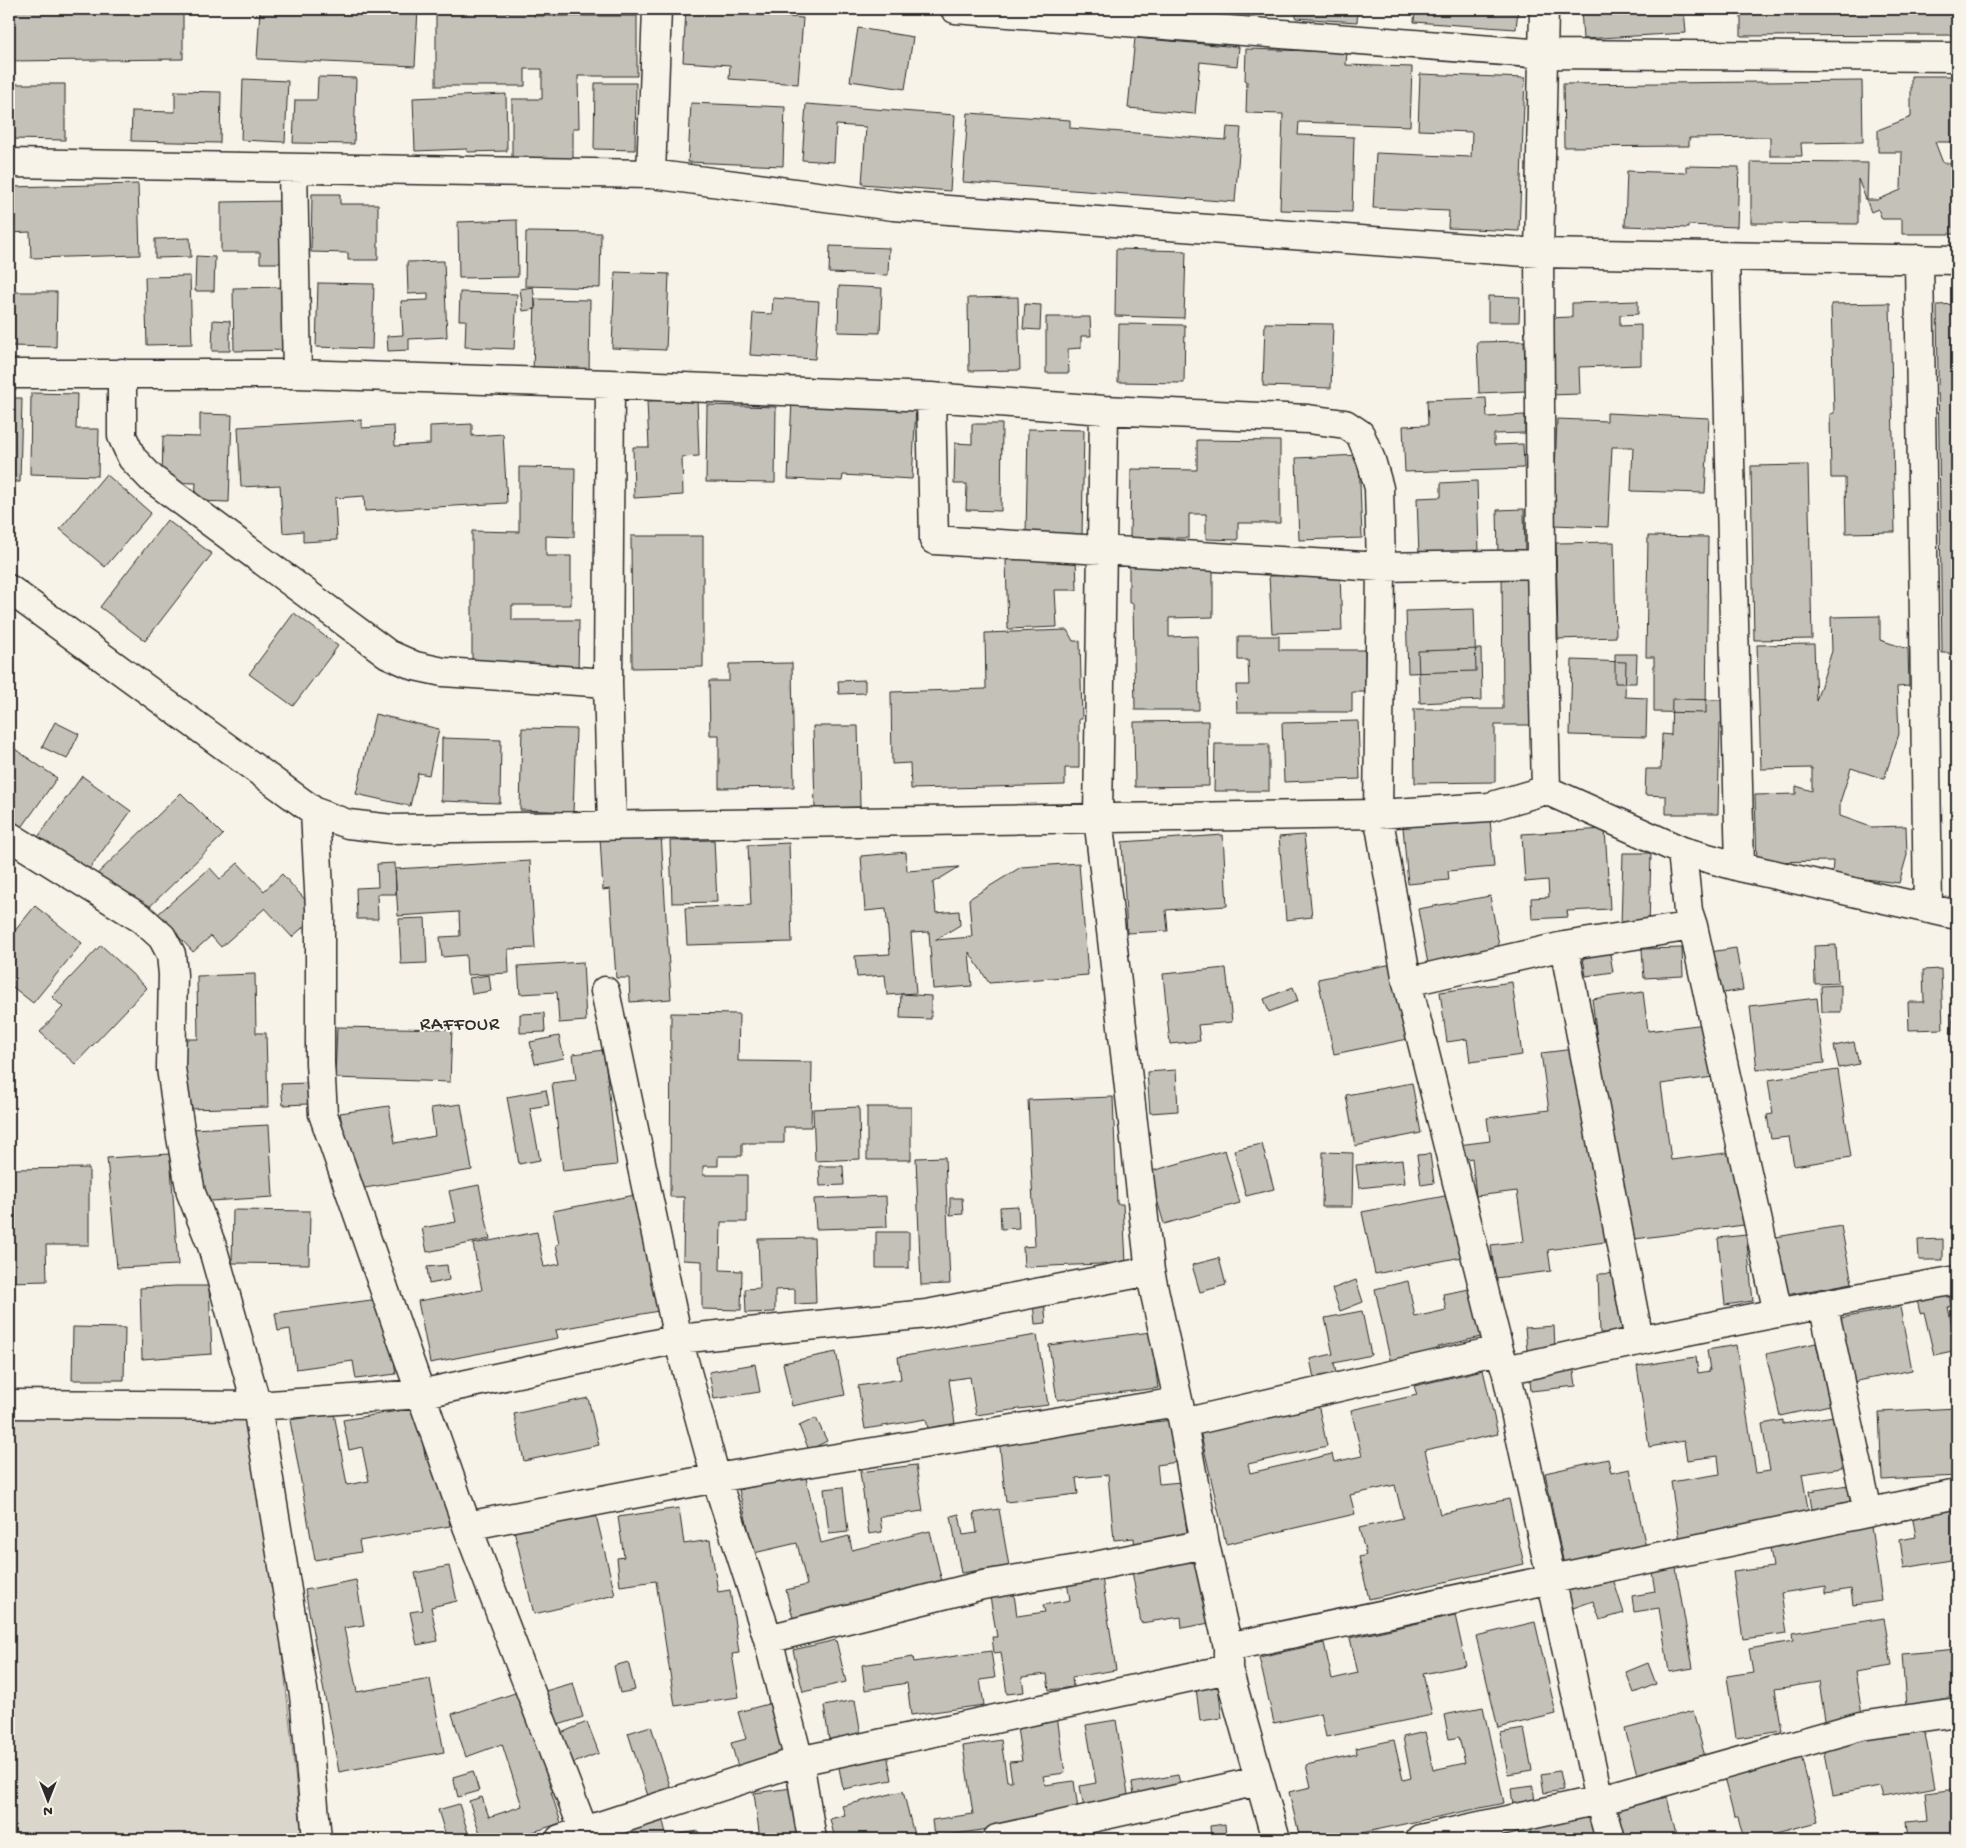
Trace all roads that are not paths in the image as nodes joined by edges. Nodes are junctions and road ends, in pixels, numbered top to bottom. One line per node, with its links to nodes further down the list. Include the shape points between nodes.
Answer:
1 (658, 9): 8 (street)
2 (955, 9): 4 (street)
3 (1544, 9): 4 (street)
4 (1544, 54): 5 (street); 9 (street)
5 (1957, 57)
6 (9, 163): 7 (street)
7 (294, 168): 8 (street); 15 (street)
8 (651, 174): 9 (street, via 893,206)
9 (1539, 254): 10 (street); 20 (street)
10 (1725, 256): 11 (street); 31 (street)
11 (1919, 259): 12 (street); 32 (street)
12 (1957, 260)
13 (122, 373): 14 (street); 15 (street); 23 (street, via 122,436 132,458 151,478 388,654 415,666 443,672)
14 (9, 374)
15 (297, 374): 16 (street)
16 (610, 384): 17 (street); 23 (street)
17 (931, 397): 18 (street); 19 (street, via 934,540)
18 (1104, 410): 19 (street); 21 (street, via 1308,419 1345,424 1360,434 1372,460 1379,488)
19 (1102, 551): 21 (street); 27 (street)
20 (1541, 564): 21 (street); 24 (street)
21 (1381, 567): 26 (street)
22 (9, 589): 25 (street)
23 (608, 683): 28 (street)
24 (1546, 790): 26 (street, via 1489,807); 30 (street)
25 (315, 812): 28 (street, via 348,824 392,829); 45 (street, via 323,1114)
26 (1378, 814): 27 (street); 36 (street)
27 (1098, 818): 28 (street); 38 (street)
28 (612, 825)
29 (9, 836): 47 (street, via 142,920 162,938 171,954 171,1068 191,1193 212,1246)
30 (1682, 851): 31 (street); 34 (street)
31 (1740, 867): 32 (street)
32 (1928, 909): 33 (street)
33 (1957, 915)
34 (1692, 926): 35 (street); 41 (street)
35 (1564, 946): 36 (street); 43 (street)
36 (1407, 982): 44 (street)
37 (605, 991): 42 (street)
38 (1150, 1271): 42 (street, via 927,1314); 48 (street)
39 (1957, 1280): 40 (street)
40 (1823, 1304): 41 (street); 51 (street)
41 (1778, 1313): 43 (street)
42 (678, 1339): 45 (street); 49 (street)
43 (1639, 1340): 44 (street)
44 (1503, 1360): 48 (street); 54 (street)
45 (420, 1394): 47 (street); 52 (street)
46 (9, 1404): 47 (street)
47 (257, 1406): 62 (street, via 304,1695)
48 (1180, 1412): 49 (street); 53 (street)
49 (716, 1478): 52 (street); 55 (street)
50 (1957, 1494): 51 (street)
51 (1868, 1512): 54 (street)
52 (467, 1526): 61 (street)
53 (1205, 1544): 55 (street, via 983,1584); 56 (street)
54 (1551, 1578): 56 (street); 60 (street)
55 (768, 1639): 58 (street)
56 (1228, 1658): 58 (street); 59 (street)
57 (1957, 1712): 60 (street, via 1861,1726)
58 (799, 1761): 61 (street); 63 (street)
59 (1258, 1781): 64 (street); 65 (street)
60 (1599, 1800): 66 (street); 67 (street)
61 (577, 1836)
62 (317, 1839)
63 (812, 1839)
64 (998, 1839)
65 (1276, 1839)
66 (1420, 1839)
67 (1610, 1839)

